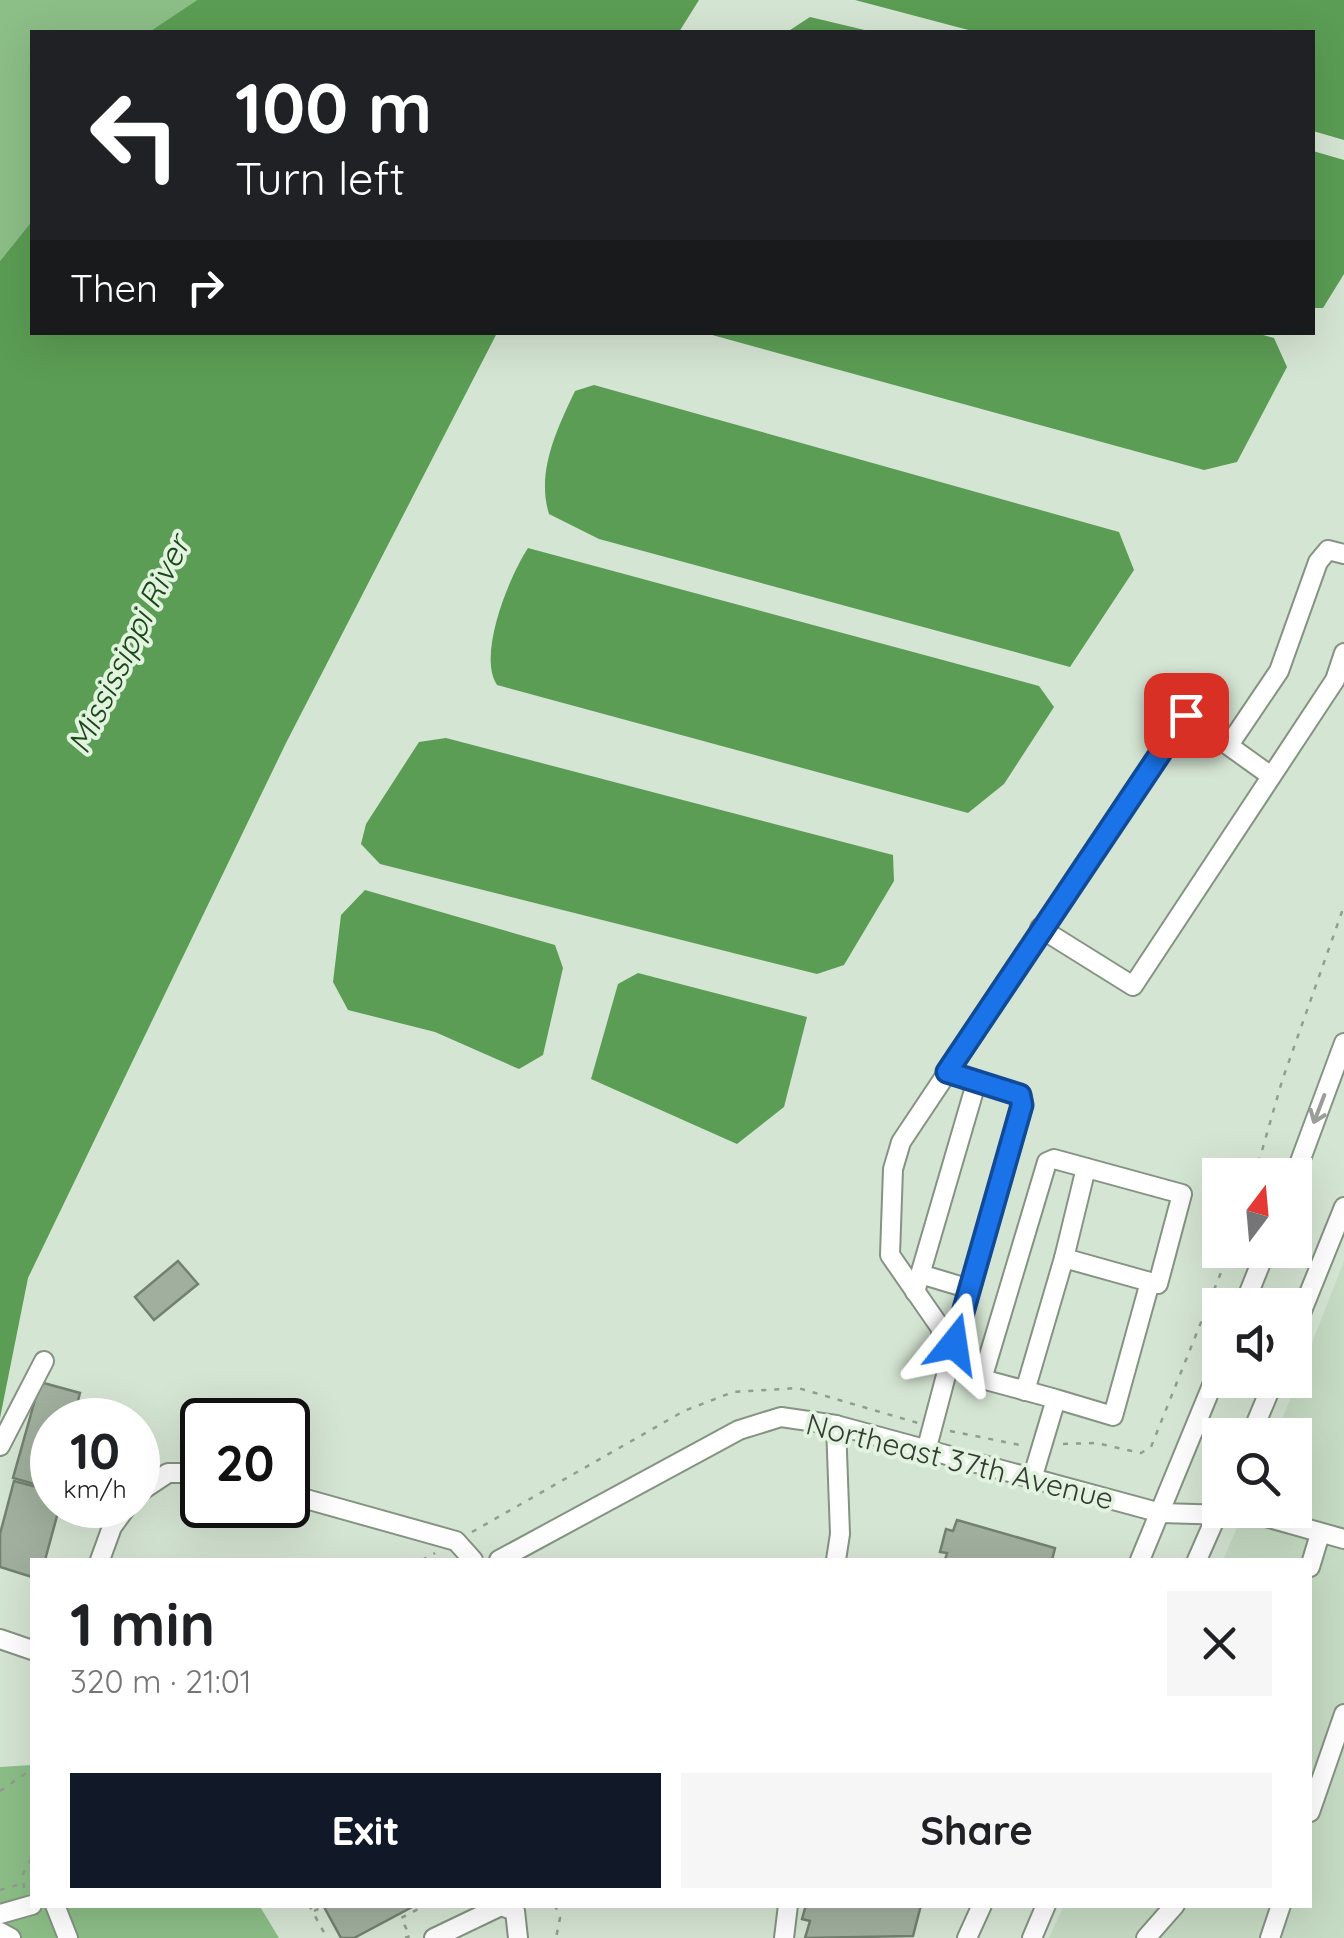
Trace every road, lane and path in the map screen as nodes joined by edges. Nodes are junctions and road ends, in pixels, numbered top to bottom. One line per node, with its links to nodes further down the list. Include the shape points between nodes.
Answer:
1 (1344, 554): 3 (street, via 1328,550 1318,562 1279,670)
2 (1344, 653): 4 (street, via 1334,680)
3 (1228, 746): 4 (street); 6 (street, via 1186,715)
4 (1271, 776): 6 (street, via 1134,986)
5 (1344, 906): 10 (path)
6 (1040, 928): 8 (street)
7 (1344, 1043): 11 (street, one-way to 11)
8 (947, 1072): 9 (street); 17 (street, via 901,1142 893,1169 890,1254)
9 (976, 1080): 17 (street); 19 (street, via 1011,1089 1022,1105)
10 (1259, 1158)
11 (1300, 1158)
12 (1086, 1168): 14 (street); 16 (street, via 1182,1194 1158,1284); 22 (street, via 1047,1162 982,1379)
13 (1344, 1207): 18 (street)
14 (1064, 1258): 16 (street); 22 (street)
15 (1223, 1268): 27 (path, via 1147,1451 1086,1442)
16 (1150, 1282): 24 (street, via 1113,1416)
17 (918, 1284): 19 (street); 21 (street)
18 (1311, 1288)
19 (970, 1289): 21 (street)
20 (44, 1360): 26 (street)
21 (949, 1364): 28 (street)
22 (1026, 1390): 24 (street)
23 (1207, 1398): 31 (street)
24 (1056, 1399): 27 (street)
25 (836, 1425): 28 (street, Northeast 37th Avenue); 40 (street, Northeast 37th Avenue, via 781,1417 757,1422); 41 (street)
26 (0, 1446)
27 (1042, 1447): 29 (street)
28 (926, 1451): 29 (street, Northeast 37th Avenue)
29 (1032, 1479): 31 (street, Northeast 37th Avenue)
30 (310, 1500): 39 (street, via 456,1541)
31 (1161, 1513): 32 (street, Northeast 37th Avenue); 42 (street)
32 (1202, 1513)
33 (112, 1528): 38 (street)
34 (1211, 1528): 43 (street)
35 (1301, 1528): 36 (street, Northeast 37th Avenue)
36 (1320, 1534): 37 (street, Northeast 37th Avenue); 44 (street)
37 (1344, 1539)
38 (101, 1558)
39 (471, 1558)
40 (503, 1558)
41 (836, 1558)
42 (1141, 1558)
43 (1198, 1558)
44 (1312, 1560)
45 (0, 1639): 46 (street)
46 (30, 1649)
47 (1344, 1714): 50 (street)
48 (30, 1770): 49 (path)
49 (0, 1791)
50 (1312, 1806)
51 (30, 1863): 52 (path, via 23,1885)
52 (0, 1890)
53 (30, 1906): 67 (street)
54 (57, 1908): 70 (street)
55 (311, 1908): 66 (path)
56 (320, 1908): 66 (path)
57 (417, 1908): 72 (path, via 400,1916)
58 (497, 1908): 73 (street)
59 (507, 1908): 74 (street, via 515,1911)
60 (556, 1908): 75 (path)
61 (788, 1908): 76 (street)
62 (981, 1908): 77 (street)
63 (1045, 1908): 78 (street)
64 (1172, 1908): 79 (street)
65 (1279, 1908): 80 (street)
66 (313, 1912): 71 (path)
67 (0, 1914)
68 (0, 1932): 69 (street)
69 (11, 1938)
70 (68, 1938)
71 (328, 1938)
72 (406, 1938)
73 (434, 1938)
74 (518, 1938)
75 (556, 1938)
76 (784, 1938)
77 (967, 1938)
78 (1032, 1938)
79 (1146, 1938)
80 (1270, 1938)

